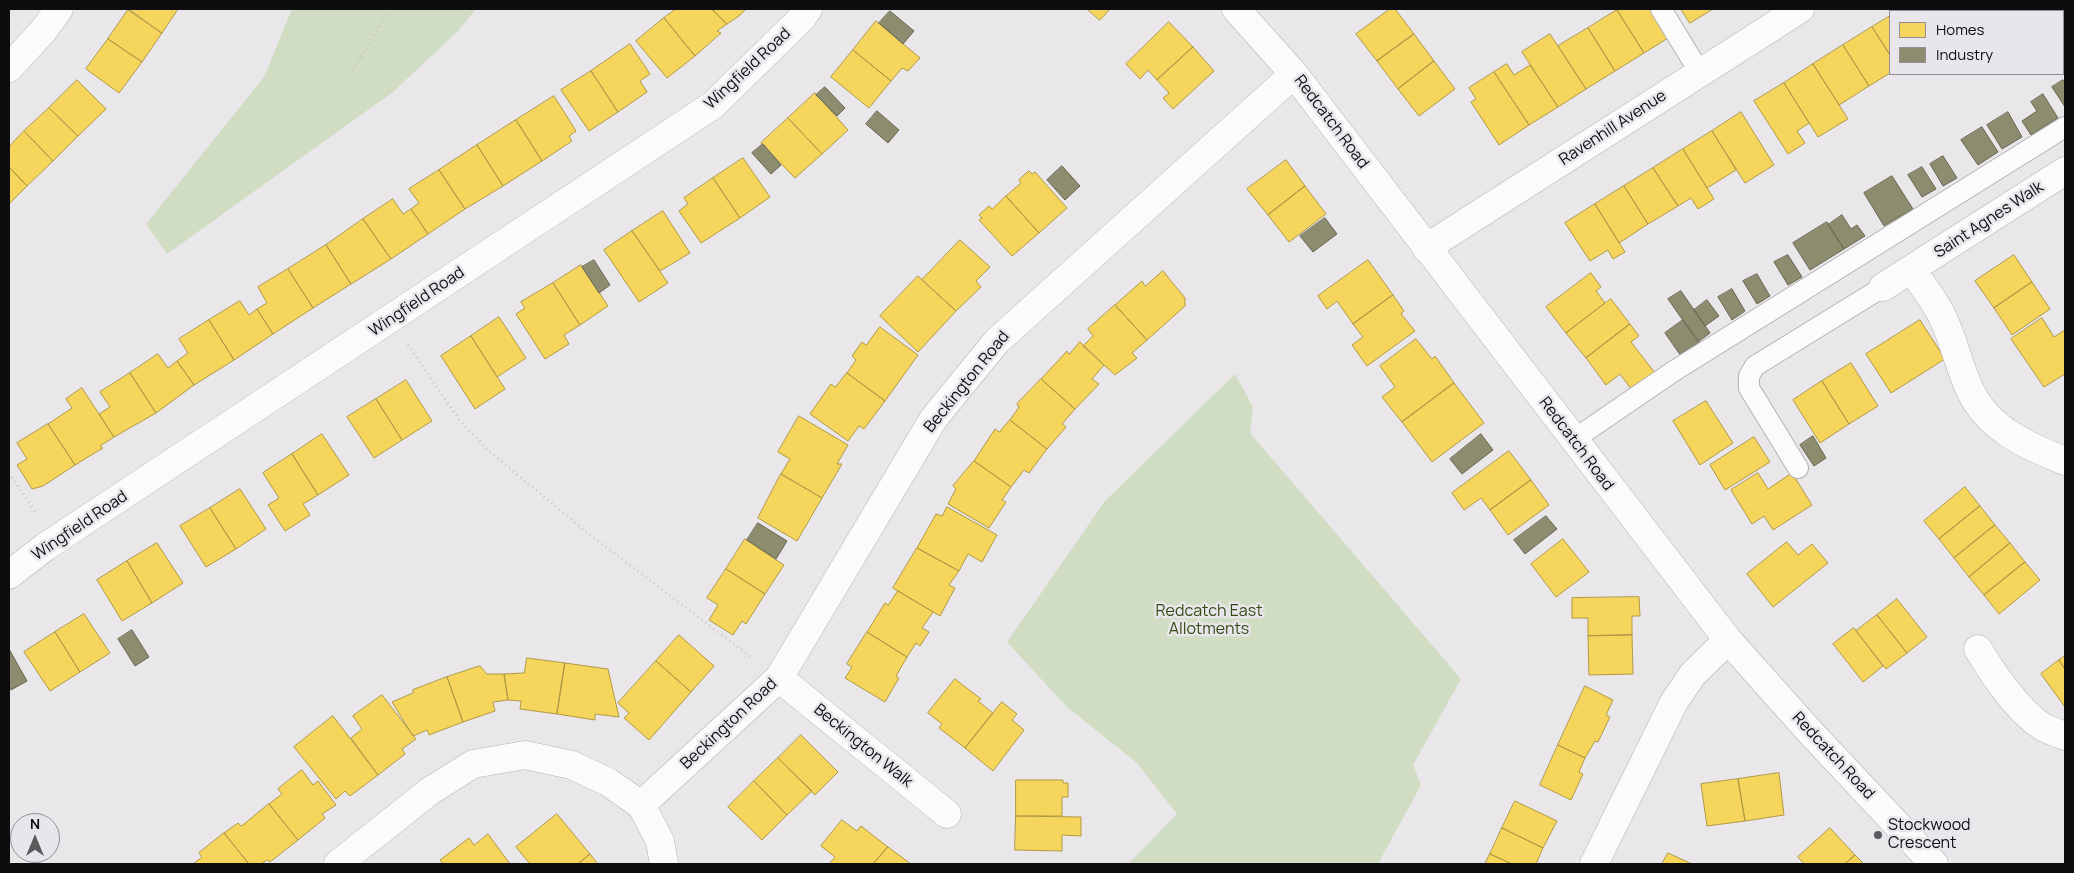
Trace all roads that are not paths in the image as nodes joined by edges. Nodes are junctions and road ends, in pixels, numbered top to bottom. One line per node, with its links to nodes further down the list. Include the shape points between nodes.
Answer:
1 (59, 9): 6 (street)
2 (808, 9): 17 (street, Wingfield Road, via 713,105 55,540)
3 (1236, 9): 8 (street, Redcatch Road)
4 (1661, 9): 7 (lane)
5 (1800, 9): 7 (street, Ravenhill Avenue)
6 (9, 68)
7 (1700, 73): 11 (street, Ravenhill Avenue)
8 (1294, 74): 11 (street, Redcatch Road); 20 (street, Beckington Road, via 997,341 934,418)
9 (2065, 127): 14 (lane, via 1674,371)
10 (2065, 171): 12 (street, Saint Agnes Walk)
11 (1426, 248): 14 (street, Redcatch Road)
12 (1912, 270): 13 (street, Saint Agnes Walk); 15 (street, via 1942,316 1970,390 1988,417 2005,433)
13 (1883, 287): 16 (lane, via 1755,366 1749,376 1749,388)
14 (1574, 440): 18 (street, Redcatch Road)
15 (2065, 461)
16 (1798, 468)
17 (9, 575)
18 (1728, 640): 26 (street, via 1693,674 1674,702); 27 (street, Redcatch Road)
19 (1978, 650): 21 (street, via 1997,680 2020,705 2043,727)
20 (779, 678): 22 (street, Beckington Road); 23 (street, Beckington Walk)
21 (2065, 736)
22 (641, 806): 24 (street, via 608,782 572,765 525,756 472,764 430,791); 25 (street, via 660,841)
23 (947, 814)
24 (338, 864)
25 (664, 864)
26 (1594, 864)
27 (1934, 864)

